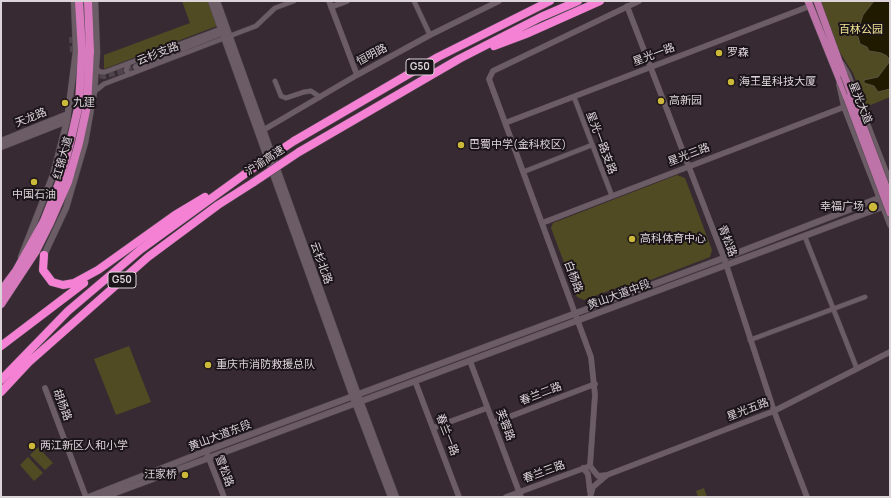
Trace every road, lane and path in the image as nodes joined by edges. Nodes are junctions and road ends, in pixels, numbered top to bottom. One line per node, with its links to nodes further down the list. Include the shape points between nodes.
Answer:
1 (70, 1): 23 (main road)
2 (74, 1): 40 (main road, 红锦大道, via 76,51)
3 (79, 1): 65 (highway, 红锦大道, via 82,51 79,104 71,139 61,178 44,221)
4 (88, 1): 68 (highway, 红锦大道, via 90,51 87,106 68,182 36,251)
5 (95, 1): 30 (main road, 红锦大道)
6 (211, 1): 21 (main road)
7 (218, 1): 21 (main road)
8 (294, 1): 21 (street, via 275,8 256,26)
9 (329, 1): 20 (street)
10 (347, 1): 20 (street)
11 (414, 1): 22 (street)
12 (499, 1): 22 (street, 恒明路)
13 (550, 1): 50 (highway, 沪渝高速 / G50, bridge, via 438,57 294,141)
14 (578, 1): 25 (highway, 沪渝高速 / G50)
15 (600, 1): 25 (highway, via 526,34)
16 (639, 1): 19 (street)
17 (817, 1): 24 (main road, 星光大道)
18 (809, 3): 29 (street, 星光一路); 34 (main road, 星光大道)
19 (627, 6): 29 (street, 青松路); 42 (street, 白杨路, via 493,72 488,79)
20 (331, 7): 32 (street)
21 (225, 32): 26 (street, 云杉支路); 28 (main road); 31 (street, 云杉支路); 43 (main road, 云杉北路)
22 (430, 35): 32 (street, 恒明路)
23 (72, 37)
24 (837, 54): 34 (main road, 星光大道); 49 (street, via 848,74)
25 (459, 59): 76 (highway, 沪渝高速 / G50, bridge, via 299,152 218,205 148,257)
26 (129, 63): 27 (street, 云杉支路); 31 (street, via 126,70)
27 (118, 67): 30 (street, 云杉支路, via 105,72 100,72); 33 (street)
28 (136, 67)
29 (650, 67): 38 (street, 星光一路); 47 (street, 青松路)
30 (96, 68): 36 (main road, 红锦大道)
31 (131, 74): 33 (street, 云杉支路)
32 (357, 75): 37 (street, 恒明路)
33 (124, 76): 36 (street, 云杉支路, via 99,87)
34 (840, 76): 39 (street); 53 (main road, 星光大道, bridge); 57 (main road, 星光大道, bridge)
35 (275, 81): 37 (street, via 281,96 286,98 311,91)
36 (94, 92): 61 (main road, 红锦大道, via 74,185)
37 (320, 96): 43 (street, 恒明路)
38 (574, 97): 42 (street, 星光一路); 45 (street, 星光一路支路)
39 (844, 107): 47 (street, 星光三路); 54 (street)
40 (68, 114): 41 (main road, 红锦大道); 44 (main road, 天龙路)
41 (67, 121): 46 (main road, 天龙路); 65 (main road, 红锦大道, via 53,175)
42 (505, 123): 48 (street, 白杨路)
43 (261, 132): 83 (main road, 云杉北路)
44 (1, 141)
45 (592, 145): 48 (street); 52 (street, 星光一路支路)
46 (1, 147)
47 (688, 167): 52 (street, 星光三路); 63 (street, 青松路)
48 (523, 172): 58 (street, 白杨路)
49 (890, 182)
50 (224, 188): 62 (highway, via 199,200); 78 (highway, 沪渝高速 / G50, via 140,250 68,311)
51 (890, 193): 54 (main road, 黄山大道中段)
52 (612, 196): 58 (street, 星光三路)
53 (890, 197)
54 (880, 198): 56 (street); 63 (main road, 黄山大道中段)
55 (890, 204): 56 (main road, 黄山大道中段)
56 (884, 207): 59 (street); 60 (main road, 黄山大道中段)
57 (890, 213)
58 (542, 223): 70 (street, 白杨路)
59 (890, 225)
60 (805, 237): 64 (main road, 黄山大道中段); 69 (street)
61 (44, 255): 62 (highway, via 42,263 47,277 52,282 63,285 82,280)
62 (118, 256): 73 (highway)
63 (724, 258): 64 (street, 青松路); 70 (main road, 黄山大道中段)
64 (726, 266): 71 (main road, 黄山大道中段); 72 (street, 青松路)
65 (16, 271): 66 (highway, 红锦大道)
66 (1, 291)
67 (865, 297): 69 (street)
68 (1, 304)
69 (833, 308): 72 (street); 77 (street)
70 (576, 313): 71 (street, 白杨路); 83 (main road, 黄山大道中段)
71 (578, 320): 75 (main road, 黄山大道中段); 80 (street, 白杨路, via 591,357)
72 (750, 340): 87 (street, 青松路)
73 (1, 346)
74 (890, 352): 77 (street, 星光五路)
75 (470, 361): 79 (main road, 黄山大道中段); 86 (street, 芙蓉路)
76 (29, 362): 82 (highway, 沪渝高速 / G50); 84 (highway)
77 (857, 369): 87 (street, 星光五路)
78 (1, 380)
79 (415, 381): 85 (main road, 黄山大道中段); 89 (street, 春兰一路)
80 (595, 384): 88 (street, 春兰二路); 91 (street, 白杨路)
81 (45, 388): 96 (street, 胡杨路)
82 (1, 392)
83 (355, 396): 85 (main road, 云杉北路); 90 (main road, 黄山大道东段)
84 (1, 398)
85 (358, 402): 90 (main road, 黄山大道东段); 100 (main road, 云杉北路); 101 (main road, 云杉北路)
86 (487, 408): 88 (street, 芙蓉路); 89 (street)
87 (774, 411): 93 (street, 星光五路); 104 (street, 青松路)
88 (493, 423): 94 (street, 芙蓉路)
89 (433, 428): 102 (street, 春兰一路)
90 (207, 454): 97 (main road, 黄山大道东段); 98 (main road, 黄山大道东段); 99 (street, 雪松路)
91 (590, 466): 92 (street, 春兰三路); 93 (street, via 598,476)
92 (583, 468): 94 (street, 春兰三路); 95 (street, via 588,474)
93 (608, 475): 95 (street, via 593,487)
94 (520, 494): 103 (street, 春兰三路)
95 (590, 495)
96 (86, 497)
97 (90, 497)
98 (104, 497)
99 (224, 497)
100 (391, 497)
101 (396, 497)
102 (459, 497)
103 (506, 497)
104 (807, 497)

